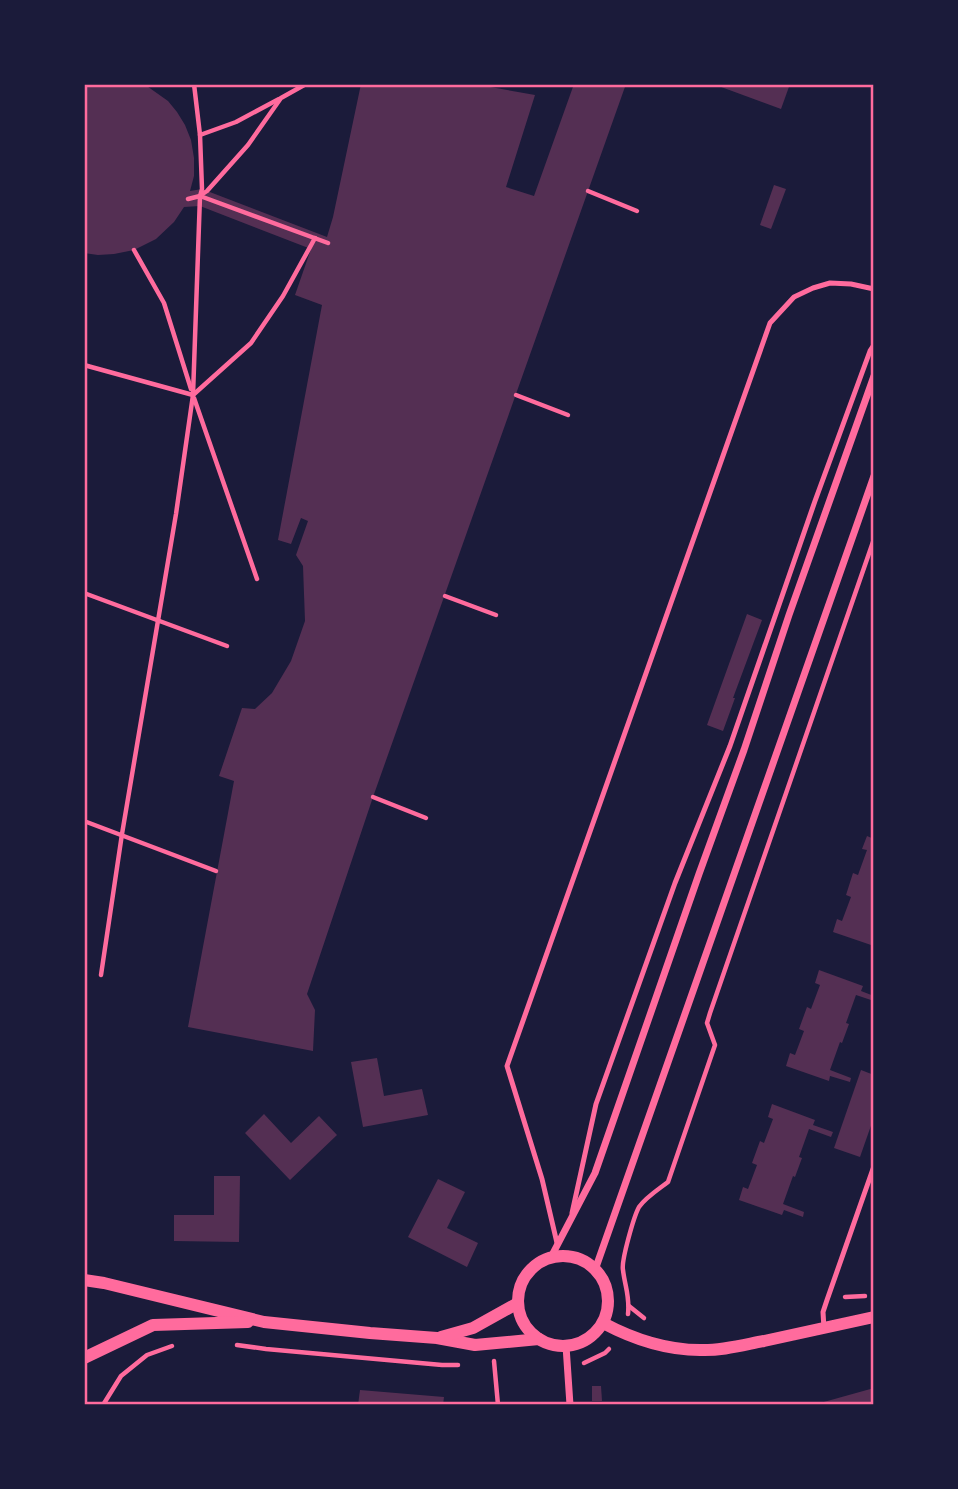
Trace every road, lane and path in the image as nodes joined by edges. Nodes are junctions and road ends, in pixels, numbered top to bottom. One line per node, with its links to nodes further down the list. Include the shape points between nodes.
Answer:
1 (194, 84): 4 (path)
2 (306, 84): 3 (path)
3 (281, 98): 4 (path); 6 (path, via 248,145)
4 (200, 135): 6 (path)
5 (588, 191): 8 (path)
6 (200, 196): 7 (path); 9 (path); 16 (path)
7 (188, 200)
8 (637, 211)
9 (315, 238): 10 (path); 16 (path, via 284,296 251,342)
10 (328, 243)
11 (134, 250): 16 (path, via 164,303)
12 (874, 289): 35 (lane, via 830,283 813,288 794,297 770,323 507,1066 542,1179)
13 (874, 345): 34 (lane, via 596,1104)
14 (84, 365): 16 (path)
15 (874, 376): 34 (street, via 595,1173)
16 (193, 394): 21 (path); 25 (path)
17 (516, 395): 18 (path)
18 (568, 415)
19 (874, 476): 37 (street)
20 (874, 539): 42 (path, via 710,1013 707,1023 715,1045 668,1182 639,1208 629,1236 622,1268)
21 (257, 579)
22 (84, 593): 25 (path)
23 (445, 596): 24 (path)
24 (496, 615)
25 (158, 620): 26 (path); 30 (path)
26 (227, 646)
27 (373, 797): 28 (path)
28 (426, 818)
29 (84, 821): 30 (path)
30 (122, 834): 31 (path); 32 (path)
31 (216, 871)
32 (101, 975)
33 (874, 1166): 40 (lane)
34 (572, 1213): 35 (street)
35 (556, 1243): 36 (street)
36 (550, 1259): 37 (street, via 575,1258); 41 (street, via 530,1271)
37 (595, 1270): 45 (street, via 608,1295)
38 (84, 1280): 44 (street)
39 (874, 1296): 40 (path)
40 (827, 1300): 46 (lane)
41 (518, 1303): 47 (street, via 473,1328); 48 (street, via 528,1330)
42 (629, 1306)
43 (874, 1317): 46 (street)
44 (264, 1322): 47 (street); 53 (street, via 153,1325)
45 (603, 1323): 46 (street, via 646,1342 701,1351); 51 (street, via 585,1340)
46 (824, 1329)
47 (437, 1338): 48 (street, via 475,1345)
48 (539, 1339): 51 (street)
49 (231, 1344): 56 (path)
50 (177, 1345): 58 (path, via 147,1355 121,1376)
51 (566, 1346): 57 (street)
52 (605, 1353): 57 (path)
53 (84, 1358)
54 (505, 1362): 55 (path)
55 (494, 1363)
56 (468, 1364)
57 (567, 1368): 59 (street)
58 (103, 1405)
59 (570, 1405)

